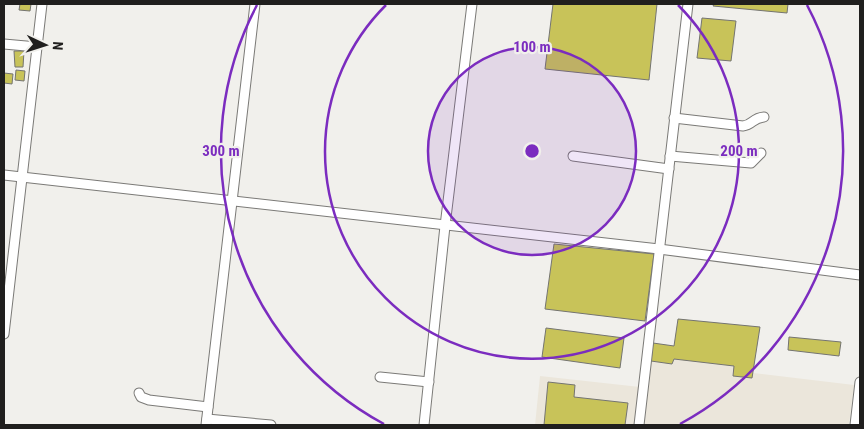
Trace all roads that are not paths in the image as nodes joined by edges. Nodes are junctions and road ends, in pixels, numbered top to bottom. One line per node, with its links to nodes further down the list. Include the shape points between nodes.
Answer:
1 (42, 4): 6 (street)
2 (255, 4): 15 (street)
3 (472, 4): 16 (street)
4 (688, 4): 8 (street)
5 (4, 44): 6 (street)
6 (37, 48): 14 (street)
7 (764, 117): 8 (street, via 743,126)
8 (674, 118): 11 (street)
9 (761, 153): 11 (street, via 751,163)
10 (573, 156): 12 (street)
11 (670, 156): 12 (street)
12 (669, 169): 17 (street)
13 (4, 175): 14 (street)
14 (22, 178): 15 (street); 19 (street)
15 (232, 202): 16 (street); 24 (street)
16 (445, 226): 17 (street); 21 (street)
17 (659, 250): 18 (street); 28 (street)
18 (860, 275)
19 (4, 334)
20 (380, 377): 21 (street)
21 (429, 382): 27 (street)
22 (860, 382): 29 (street)
23 (139, 393): 24 (street, via 149,400)
24 (208, 407): 25 (street)
25 (206, 422): 26 (street)
26 (271, 425)
27 (424, 425)
28 (639, 425)
29 (855, 425)

